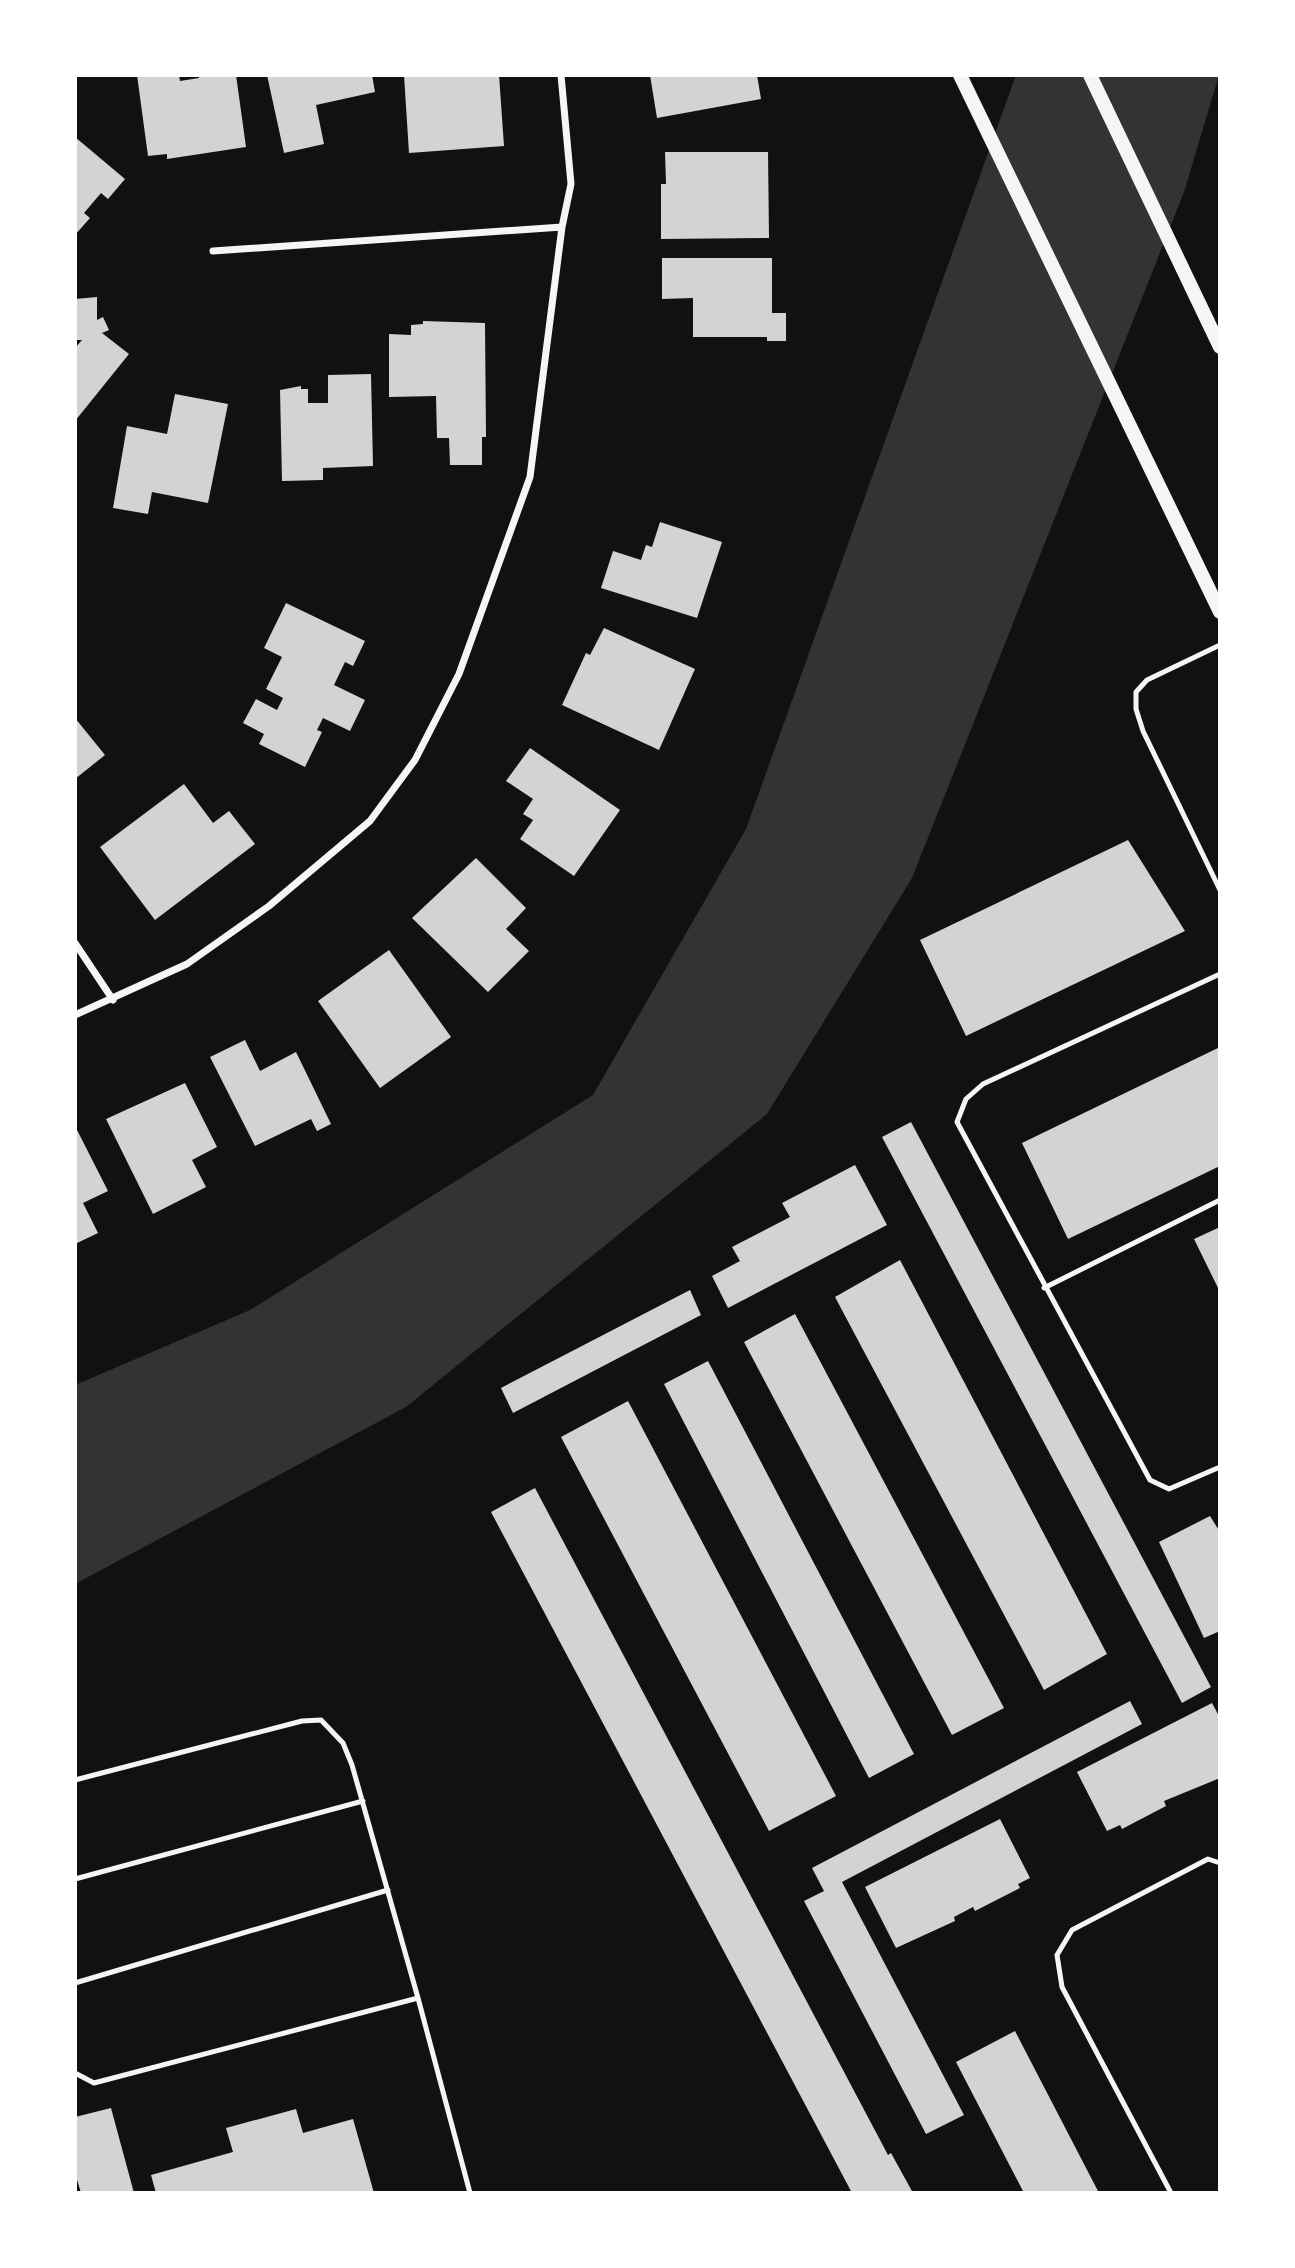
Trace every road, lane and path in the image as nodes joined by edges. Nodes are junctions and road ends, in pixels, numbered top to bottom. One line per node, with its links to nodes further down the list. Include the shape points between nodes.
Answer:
1 (561, 75): 4 (street, via 571,184)
2 (1090, 75): 6 (main road)
3 (962, 78): 7 (main road)
4 (562, 227): 5 (street); 12 (street, via 530,477 459,674 415,760 370,821 269,906 187,964)
5 (213, 251)
6 (1220, 347)
7 (1220, 612)
8 (1220, 645): 9 (lane, via 1147,680 1136,692 1136,709)
9 (1220, 890)
10 (75, 943): 12 (street)
11 (1220, 974): 15 (lane, via 983,1084 966,1099 957,1122)
12 (113, 1000): 13 (street)
13 (75, 1015)
14 (1220, 1200): 15 (lane)
15 (1044, 1288): 16 (lane, via 1150,1480 1168,1489)
16 (1220, 1467)
17 (75, 1780): 18 (lane, via 302,1721 321,1720 343,1743)
18 (363, 1801): 20 (lane); 21 (lane)
19 (1220, 1863): 26 (lane, via 1208,1859 1072,1930 1057,1955 1062,1987)
20 (75, 1879)
21 (388, 1890): 22 (lane); 23 (lane)
22 (75, 1983)
23 (418, 1998): 24 (lane, via 94,2083); 25 (lane)
24 (75, 2073)
25 (470, 2193)
26 (1171, 2193)

